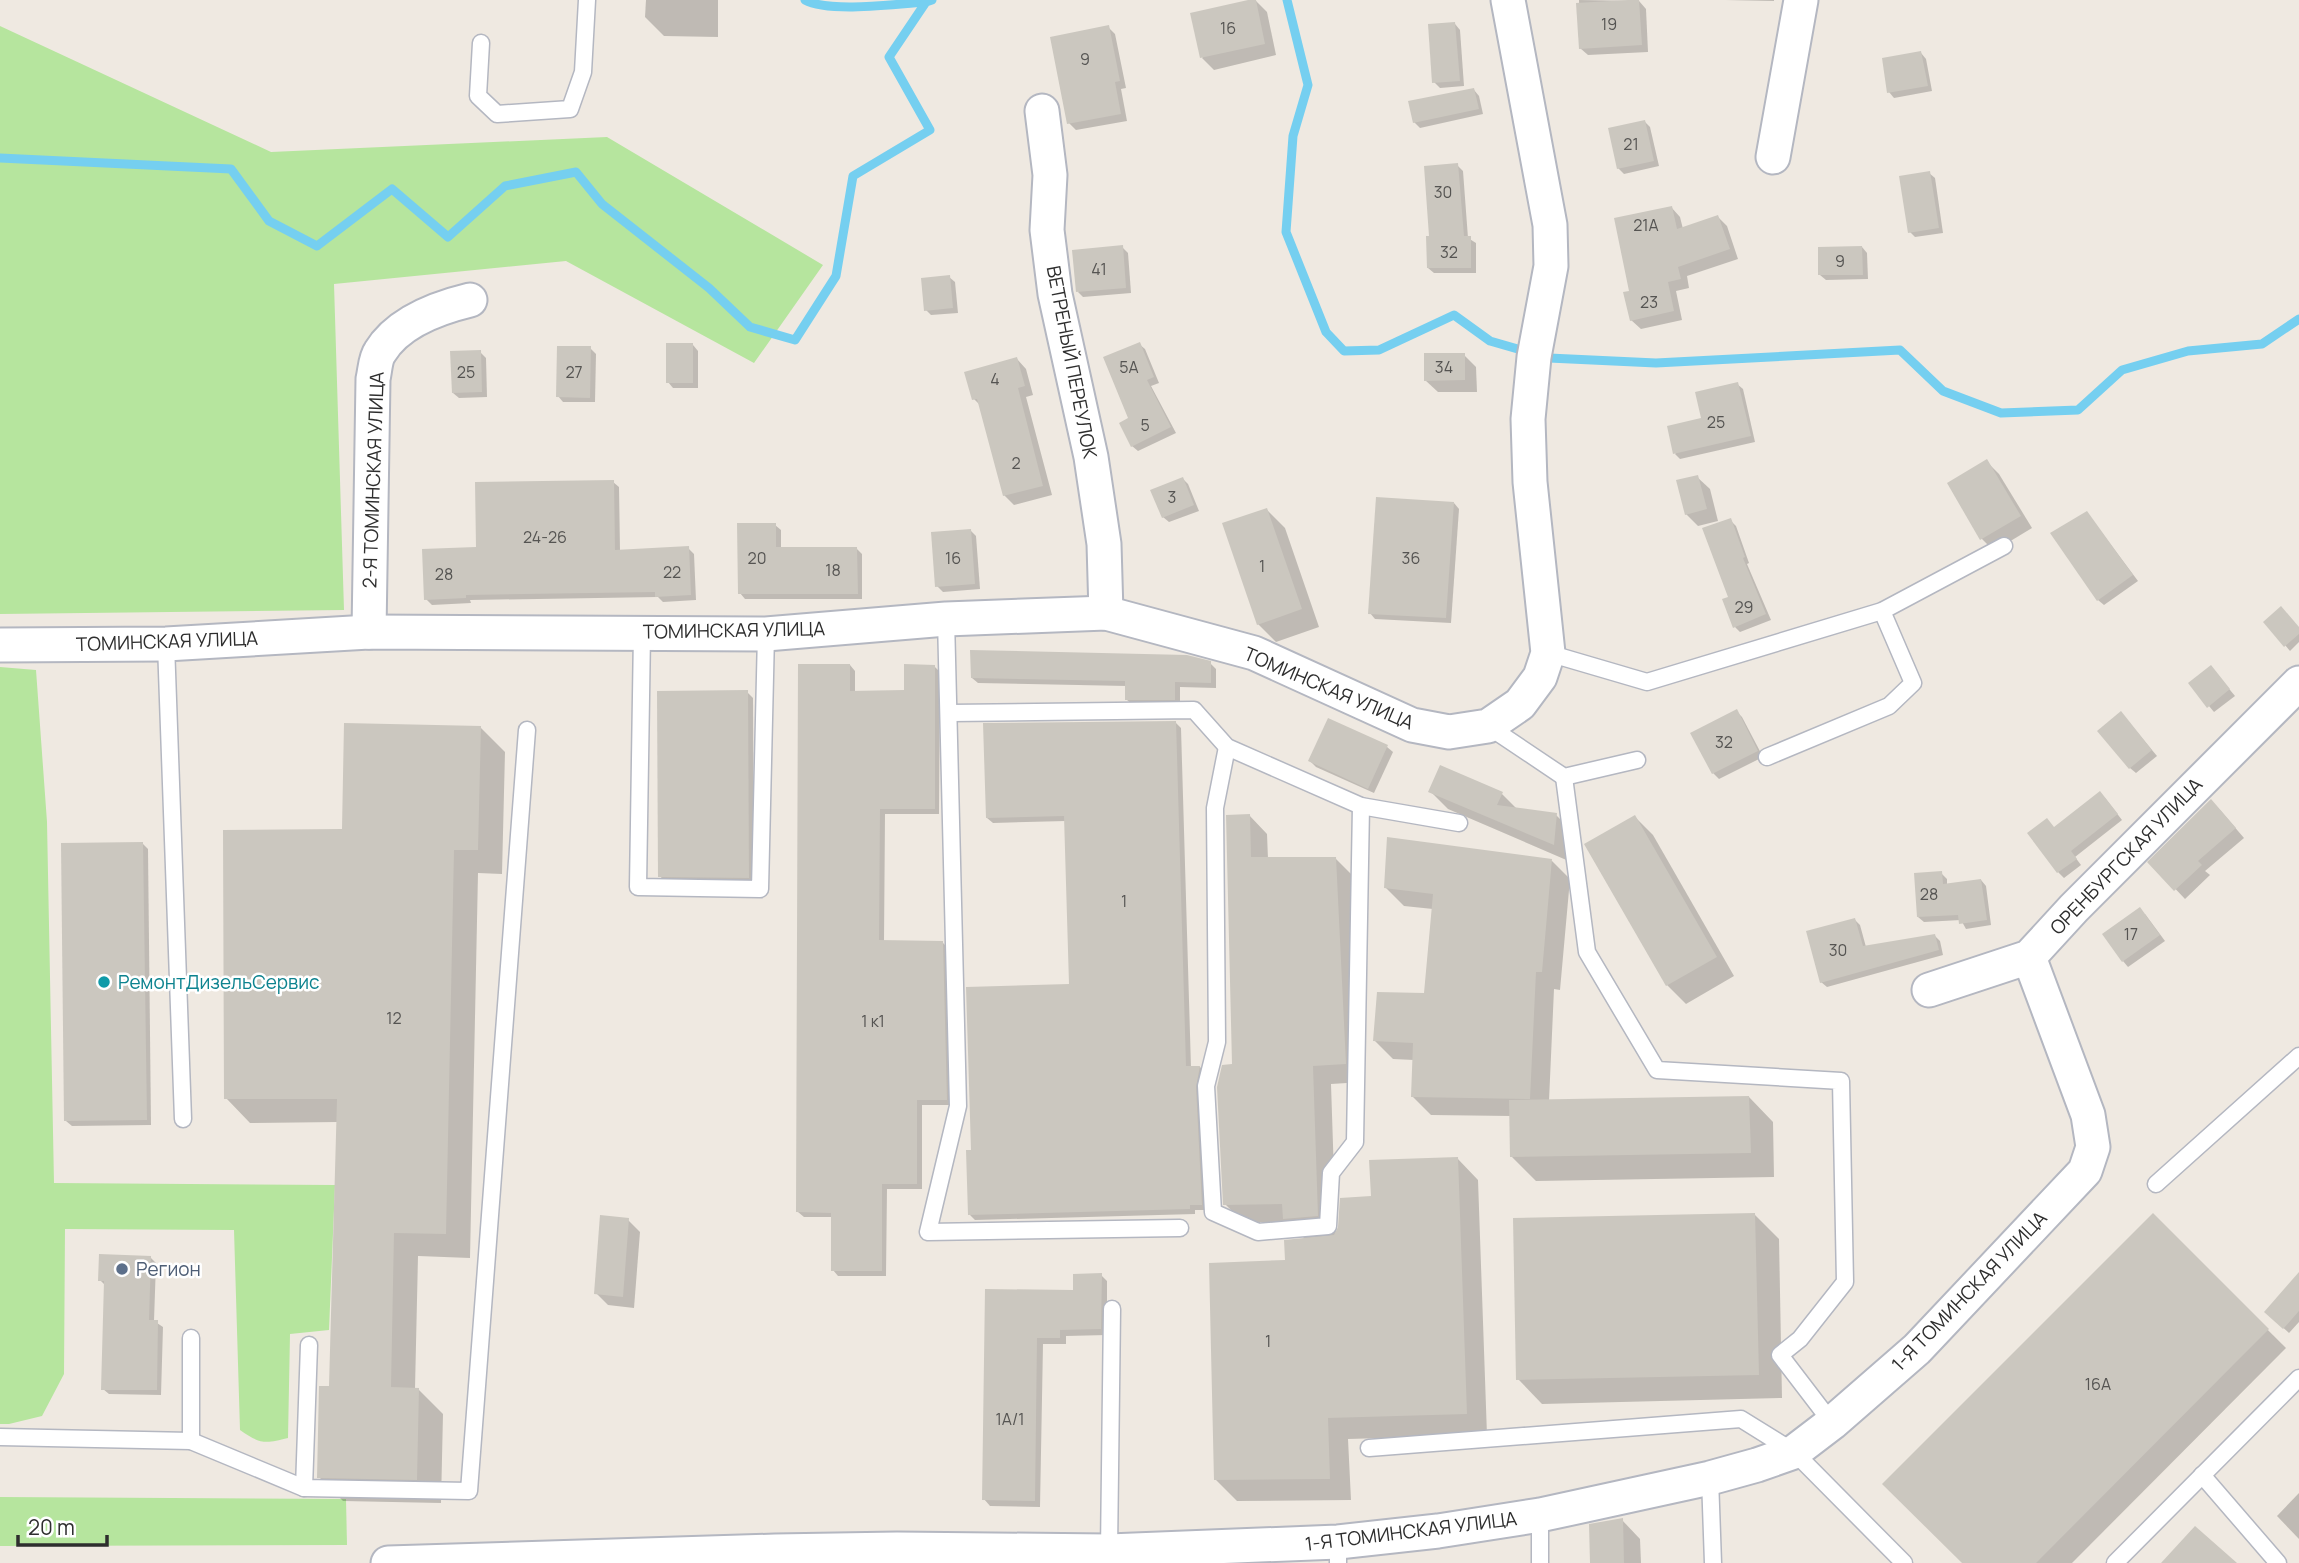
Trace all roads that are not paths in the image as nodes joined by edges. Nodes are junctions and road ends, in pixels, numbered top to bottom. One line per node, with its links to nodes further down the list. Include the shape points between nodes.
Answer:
1 (587, 0): 4 (lane, via 583,72 570,109 497,114 478,96)
2 (1508, 0): 17 (street, via 1550,225 1551,266 1528,419)
3 (1801, 0): 6 (street)
4 (481, 43)
5 (1042, 111): 10 (street, ВЕТРЕНЫЙ ПЕРЕУЛОК, via 1055,294 1091,457 1104,544)
6 (1773, 157)
7 (470, 300): 12 (street, 2-Я ТОМИНСКАЯ УЛИЦА, via 444,306 397,331 378,354 373,379)
8 (2004, 546): 9 (lane)
9 (1882, 611): 17 (lane, via 1647,682); 23 (lane, via 1913,683 1889,706)
10 (1106, 613): 11 (street, ТОМИНСКАЯ УЛИЦА); 20 (street, ТОМИНСКАЯ УЛИЦА, via 1254,653 1412,725 1449,732)
11 (946, 619): 14 (street, ТОМИНСКАЯ УЛИЦА); 19 (lane)
12 (369, 632): 13 (street, ТОМИНСКАЯ УЛИЦА); 15 (street, ТОМИНСКАЯ УЛИЦА)
13 (642, 633): 14 (street, ТОМИНСКАЯ УЛИЦА); 14 (lane, via 638,887 760,889)
14 (766, 634)
15 (166, 644): 16 (street, ТОМИНСКАЯ УЛИЦА); 31 (lane)
16 (0, 645)
17 (1548, 653): 20 (street, via 1540,677 1520,704)
18 (2299, 683): 28 (street, ОРЕНБУРГСКАЯ УЛИЦА)
19 (950, 713): 22 (lane, via 1194,710); 33 (lane, via 958,1106 928,1232)
20 (1488, 726): 25 (lane)
21 (527, 730): 45 (lane, via 470,1491)
22 (1227, 747): 26 (lane); 26 (lane, via 1215,808 1217,1042 1206,1086 1213,1212 1258,1232 1328,1226 1331,1173 1354,1142)
23 (1767, 757)
24 (1637, 760): 25 (lane)
25 (1564, 777): 38 (lane, via 1587,952 1657,1070 1841,1081 1845,1282 1800,1339 1780,1355)
26 (1361, 806): 27 (lane)
27 (1460, 823)
28 (2029, 957): 29 (street, ОРЕНБУРГСКАЯ УЛИЦА); 38 (street, 1-Я ТОМИНСКАЯ УЛИЦА, via 2088,1115 2093,1147 2085,1171 1917,1349)
29 (1929, 990)
30 (2299, 1056): 32 (lane)
31 (183, 1119)
32 (2156, 1184)
33 (1180, 1228)
34 (1112, 1309): 47 (lane)
35 (191, 1338): 40 (lane)
36 (309, 1345): 45 (lane)
37 (2299, 1378): 43 (lane)
38 (1832, 1423): 42 (street, 1-Я ТОМИНСКАЯ УЛИЦА)
39 (0, 1437): 40 (lane)
40 (191, 1441): 45 (lane)
41 (1369, 1448): 42 (lane, via 1741,1419)
42 (1794, 1452): 44 (street, 1-Я ТОМИНСКАЯ УЛИЦА); 56 (lane)
43 (2202, 1475): 57 (lane); 58 (lane)
44 (1710, 1478): 46 (street, 1-Я ТОМИНСКАЯ УЛИЦА); 55 (lane)
45 (303, 1488)
46 (1540, 1515): 48 (street, 1-Я ТОМИНСКАЯ УЛИЦА); 54 (lane)
47 (1109, 1551): 50 (street, 1-Я ТОМИНСКАЯ УЛИЦА); 52 (street, 1-Я ТОМИНСКАЯ УЛИЦА)
48 (1338, 1552): 50 (street, 1-Я ТОМИНСКАЯ УЛИЦА)
49 (897, 1556): 51 (street, 1-Я ТОМИНСКАЯ УЛИЦА); 52 (street, 1-Я ТОМИНСКАЯ УЛИЦА)
50 (1153, 1556)
51 (775, 1557): 53 (street, 1-Я ТОМИНСКАЯ УЛИЦА)
52 (1008, 1557)
53 (388, 1563)
54 (1540, 1563)
55 (1713, 1563)
56 (1904, 1563)
57 (2115, 1563)
58 (2278, 1563)

